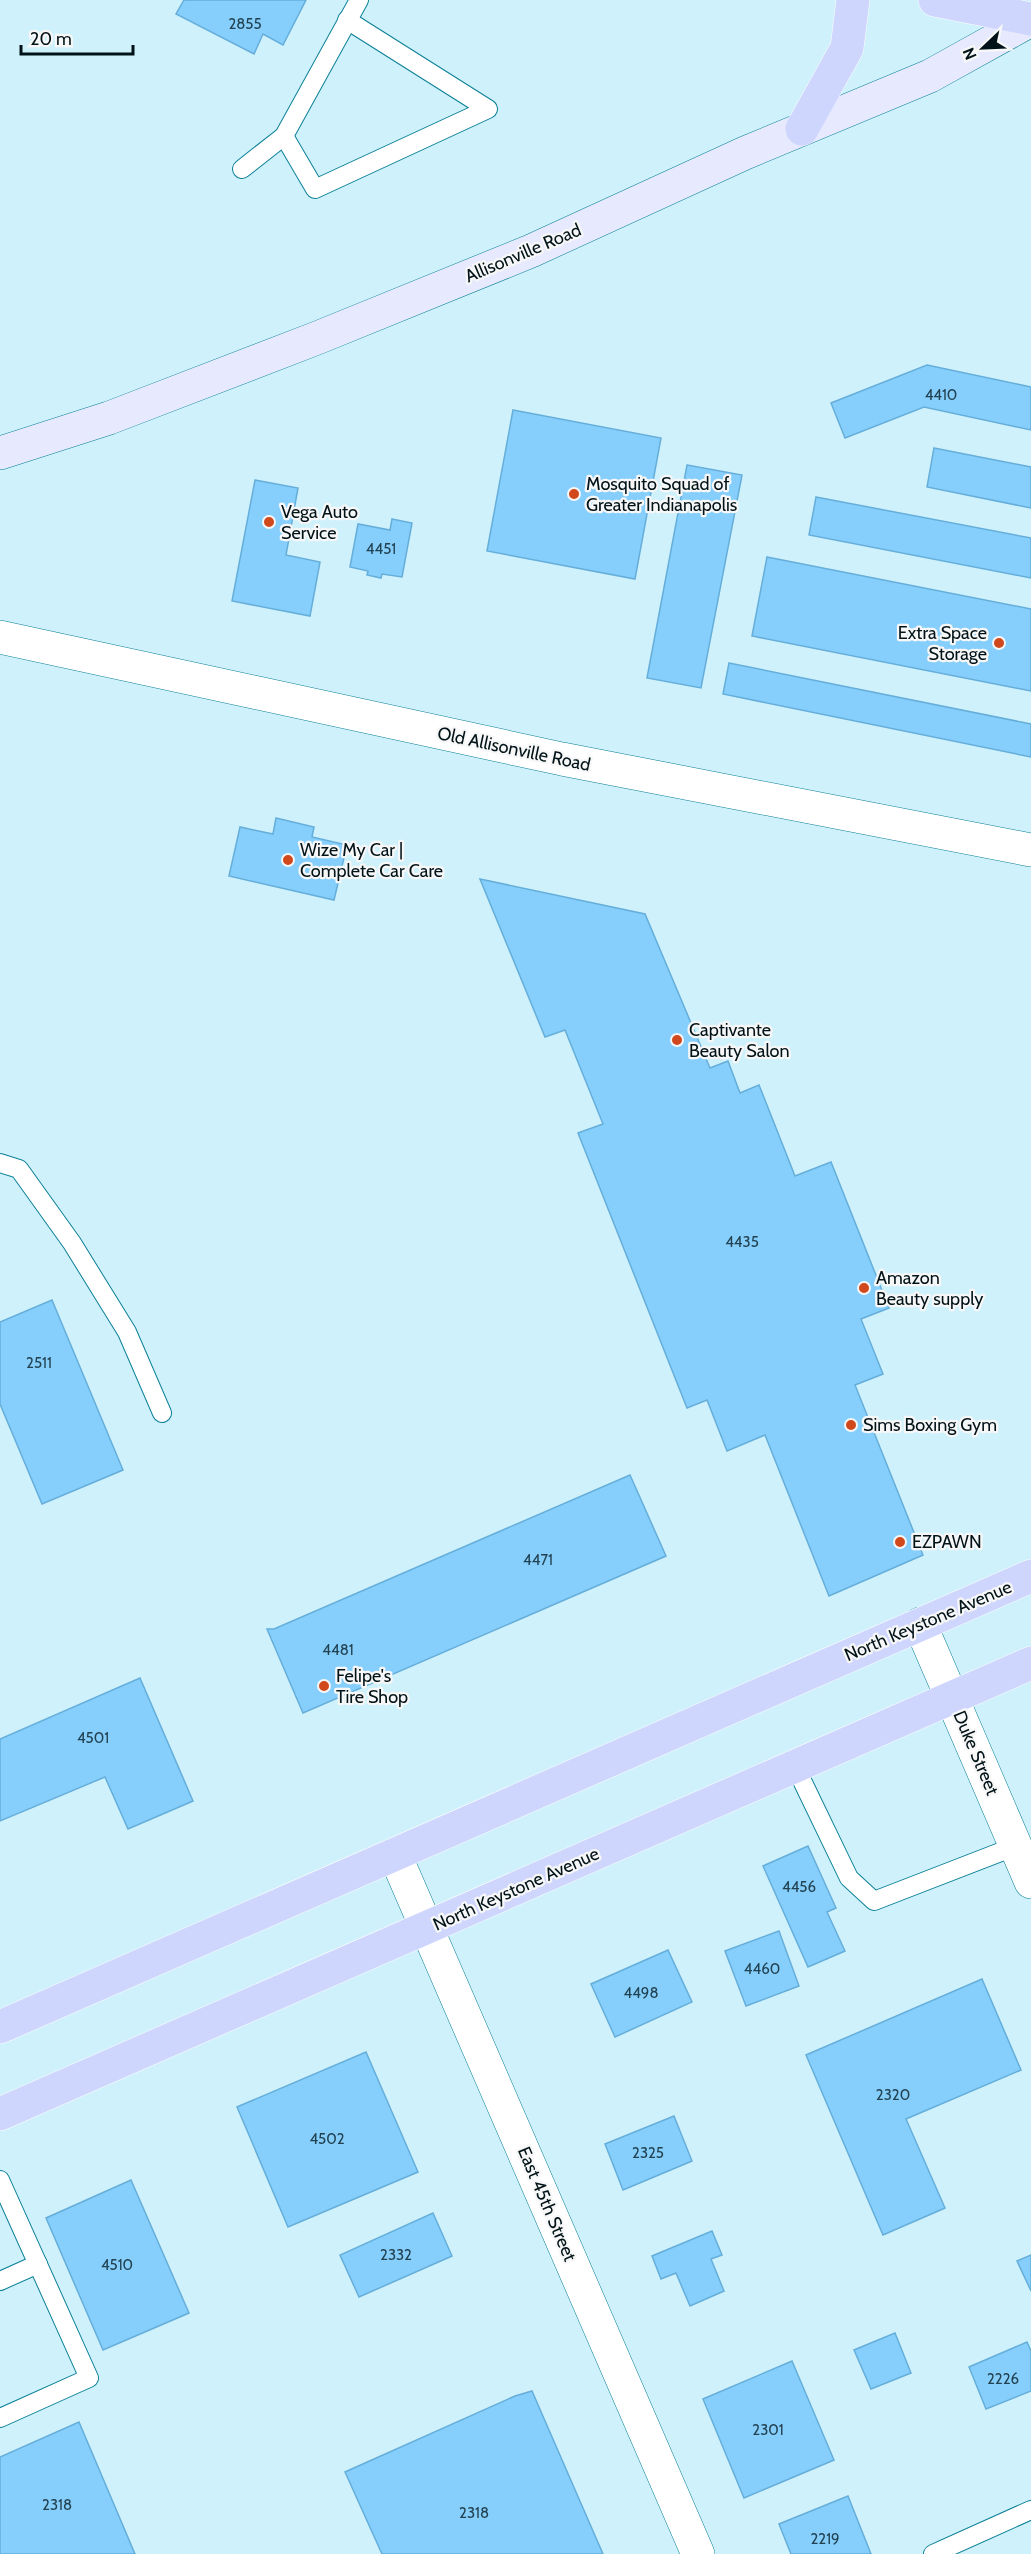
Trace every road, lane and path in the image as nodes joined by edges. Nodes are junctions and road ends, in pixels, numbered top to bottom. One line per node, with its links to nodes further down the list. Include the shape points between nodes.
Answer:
1 (359, 0): 6 (lane)
2 (853, 0): 7 (main road, via 847,48)
3 (935, 0): 5 (main road)
4 (1024, 0): 5 (main road)
5 (1031, 19): 7 (main road, Allisonville Road, via 930,76)
6 (347, 20): 8 (lane); 8 (lane, via 488,109 315,189)
7 (802, 129): 10 (main road, Allisonville Road, via 434,291 109,418)
8 (284, 136): 9 (lane)
9 (242, 169)
10 (0, 453)
11 (0, 637): 12 (street, Old Allisonville Road, via 562,759)
12 (1031, 850)
13 (0, 1163): 14 (lane, via 19,1169 72,1244 127,1332)
14 (162, 1413)
15 (1031, 1576): 16 (main road, North Keystone Avenue)
16 (920, 1624): 18 (street, Duke Street); 21 (main road, North Keystone Avenue)
17 (1031, 1663): 18 (main road, North Keystone Avenue)
18 (951, 1698): 19 (main road, North Keystone Avenue); 20 (street, Duke Street)
19 (795, 1766): 20 (lane, via 849,1878 874,1901); 23 (main road, North Keystone Avenue)
20 (1016, 1846): 22 (street, Duke Street)
21 (395, 1855): 23 (street, East 45th Street); 24 (main road, North Keystone Avenue)
22 (1031, 1882)
23 (427, 1928): 25 (main road, North Keystone Avenue); 31 (street, East 45th Street)
24 (0, 2027)
25 (0, 2114)
26 (0, 2180): 27 (lane)
27 (38, 2264): 28 (lane); 29 (lane, via 89,2378)
28 (0, 2281)
29 (0, 2418)
30 (1031, 2510): 32 (lane)
31 (698, 2554)
32 (933, 2554)

